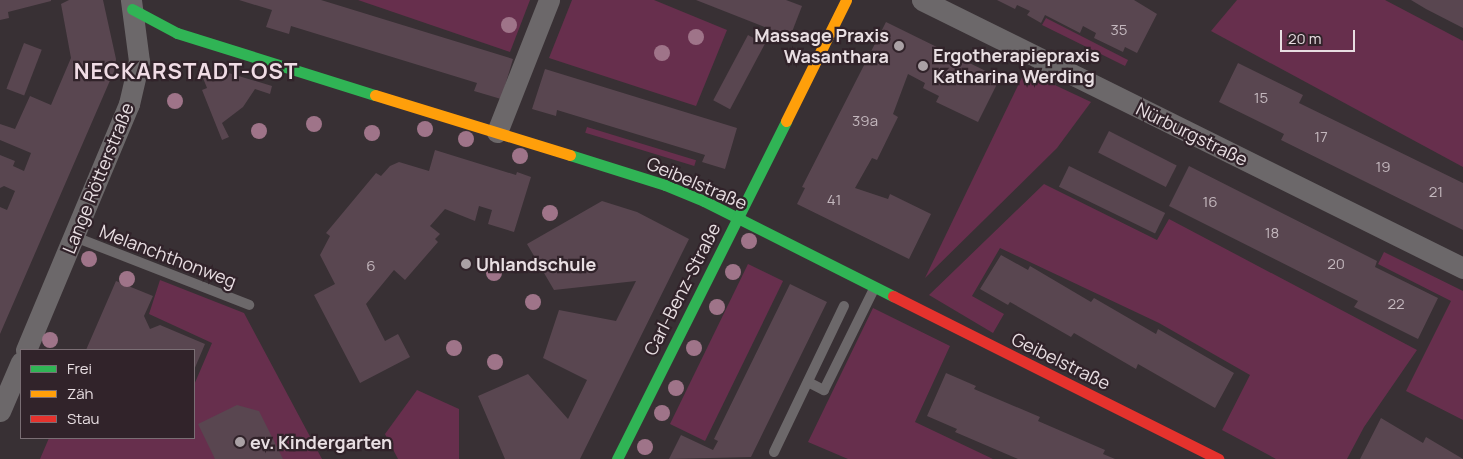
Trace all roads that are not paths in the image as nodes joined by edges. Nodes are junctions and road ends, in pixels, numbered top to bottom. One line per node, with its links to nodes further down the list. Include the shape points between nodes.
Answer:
1 (549, 0): 5 (street)
2 (846, 0): 6 (street, Carl-Benz-Straße)
3 (922, 0): 8 (street, Nürburgstraße)
4 (132, 4): 5 (street, Geibelstraße, via 177,33); 7 (street, Lange Rötterstraße, via 139,61 130,104)
5 (497, 132): 6 (street, Geibelstraße, via 665,184)
6 (737, 218): 9 (street, Geibelstraße); 17 (street, Carl-Benz-Straße)
7 (75, 237): 10 (lane, Melanchthonweg); 12 (street, Lange Rötterstraße)
8 (1463, 268)
9 (874, 288): 14 (lane, via 824,390); 18 (street, Geibelstraße)
10 (249, 305)
11 (844, 306): 14 (lane)
12 (26, 349)
13 (20, 364): 15 (street)
14 (808, 382): 16 (lane)
15 (0, 411)
16 (774, 452)
17 (617, 459)
18 (1219, 459)

